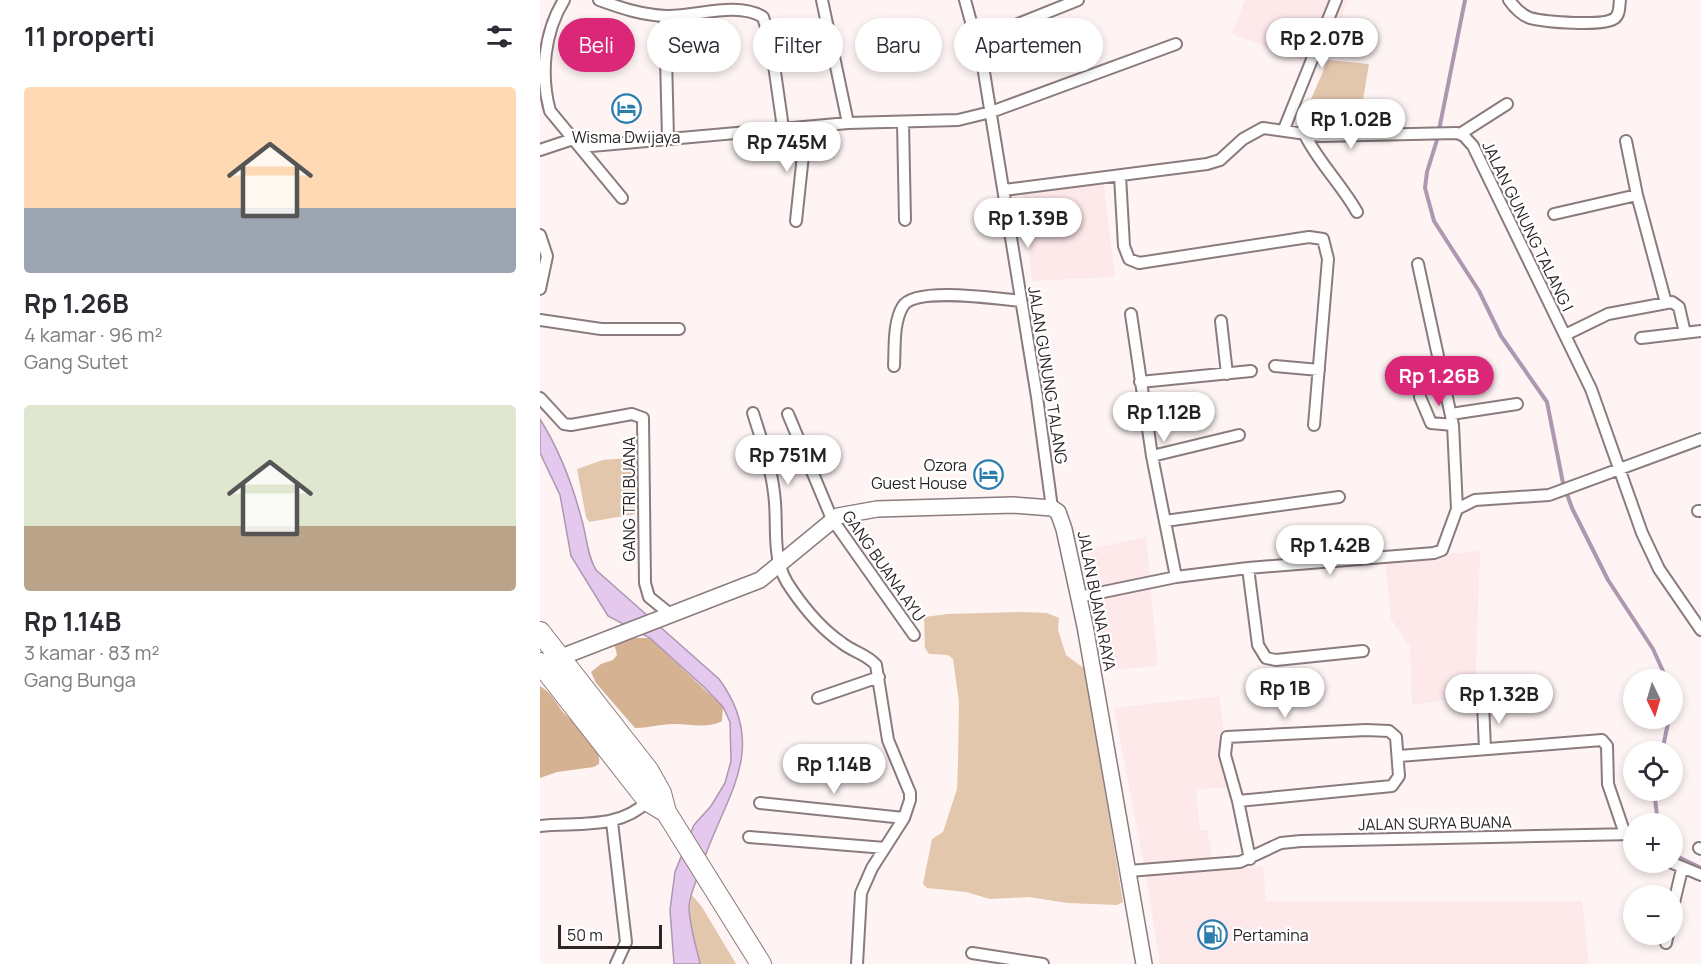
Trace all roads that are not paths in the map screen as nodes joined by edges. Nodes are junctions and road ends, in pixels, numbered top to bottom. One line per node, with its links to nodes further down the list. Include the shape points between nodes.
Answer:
1 (564, 0): 27 (street, via 549,29 542,80 550,111)
2 (599, 0): 11 (street, via 635,12)
3 (716, 0): 10 (street)
4 (822, 0): 18 (street)
5 (965, 0): 12 (street, JALAN GUNUNG TALANG)
6 (1078, 0): 13 (street)
7 (1336, 0): 22 (street)
8 (1509, 0): 9 (street, via 1529,17 1585,22 1614,19)
9 (1620, 0)
10 (718, 12): 11 (street); 21 (street, via 754,12 763,17 771,44)
11 (665, 16): 25 (street)
12 (971, 18)
13 (1033, 18)
14 (1176, 44): 17 (street)
15 (984, 72): 17 (street, JALAN GUNUNG TALANG)
16 (1507, 104): 23 (street)
17 (991, 112): 19 (street, via 958,120); 30 (street, JALAN GUNUNG TALANG)
18 (848, 123): 19 (street); 20 (street)
19 (903, 123): 35 (street)
20 (806, 127): 21 (street); 36 (street)
21 (783, 128): 25 (street)
22 (1284, 129): 24 (street); 29 (street, via 1263,128 1254,132 1220,160)
23 (1456, 133): 24 (street); 48 (street, JALAN GUNUNG TALANG I, via 1473,146)
24 (1305, 135): 33 (street)
25 (668, 139): 27 (street)
26 (1626, 141): 31 (street)
27 (576, 143): 28 (street); 32 (street)
28 (540, 150)
29 (1120, 176): 30 (street); 52 (street, via 1124,246 1129,259 1139,263 1309,237 1323,239 1328,259)
30 (1004, 190): 40 (street, JALAN GUNUNG TALANG)
31 (1637, 195): 34 (street); 41 (street)
32 (622, 198)
33 (1356, 212)
34 (1554, 214)
35 (905, 220)
36 (796, 221)
37 (540, 236): 39 (street, via 547,256)
38 (1418, 264): 61 (street)
39 (540, 289)
40 (1021, 301): 50 (street, via 938,295 909,300 898,319); 68 (street, JALAN GUNUNG TALANG)
41 (1666, 303): 47 (street, via 1677,304); 48 (street, via 1608,314)
42 (1131, 314): 55 (street)
43 (540, 320): 45 (street, via 601,329)
44 (1221, 321): 54 (street)
45 (679, 329)
46 (1701, 331): 47 (street)
47 (1685, 333): 49 (street)
48 (1565, 335): 66 (street, JALAN GUNUNG TALANG I, via 1591,389)
49 (1641, 338)
50 (894, 366)
51 (1275, 366): 52 (street)
52 (1319, 370): 62 (street)
53 (1251, 372): 54 (street)
54 (1227, 374): 55 (street)
55 (1140, 382): 65 (street)
56 (1420, 397): 61 (street, via 1431,423)
57 (540, 398): 77 (street, GANG TRI BUANA, via 564,424 571,426 632,414 643,418 645,583 649,597)
58 (1517, 405): 61 (street)
59 (753, 413): 72 (street, via 774,493)
60 (788, 414): 70 (street, GANG BUANA AYU)
61 (1452, 420): 69 (street)
62 (1314, 425)
63 (1239, 435): 65 (street)
64 (1701, 439): 66 (street)
65 (1152, 456): 71 (street)
66 (1619, 470): 69 (street, via 1549,495 1474,500); 76 (street, JALAN GUNUNG TALANG I, via 1659,569)
67 (1339, 497): 71 (street)
68 (1052, 508): 70 (street, via 1013,505 861,510); 75 (street, JALAN BUANA RAYA, via 1061,518)
69 (1457, 509): 73 (street, via 1442,550 1434,553)
70 (832, 519): 72 (street); 80 (street, GANG BUANA AYU)
71 (1166, 521): 74 (street)
72 (778, 568): 77 (street, via 744,587); 83 (street, via 831,636 869,657)
73 (1248, 568): 74 (street); 81 (street, via 1258,645 1266,658)
74 (1176, 577): 75 (street)
75 (1079, 597): 101 (street, JALAN BUANA RAYA)
76 (1696, 611): 78 (street, JALAN GUNUNG TALANG I)
77 (667, 616): 82 (street)
78 (1701, 630)
79 (540, 632): 82 (highway)
80 (914, 635)
81 (1363, 651)
82 (545, 663): 88 (highway); 91 (highway, via 648,770)
83 (879, 677): 84 (street); 92 (street, via 888,740 910,793)
84 (818, 698)
85 (1483, 703): 86 (street)
86 (1485, 749): 87 (street, JALAN SURYA BUANA); 93 (street, JALAN SURYA BUANA, via 1602,740 1607,746 1608,784)
87 (1399, 756): 89 (street, JALAN SURYA BUANA, via 1399,776 1392,786); 89 (street, via 1396,737 1389,731 1234,735 1227,737 1224,746)
88 (648, 801): 91 (highway); 94 (street)
89 (1238, 801): 99 (street)
90 (760, 803): 92 (street)
91 (670, 817): 105 (highway)
92 (904, 818): 98 (street)
93 (1623, 820)
94 (612, 822): 95 (street); 104 (street, via 626,942)
95 (540, 826)
96 (1623, 834): 99 (street, JALAN SURYA BUANA, via 1301,841 1281,843)
97 (748, 837): 98 (street)
98 (885, 848): 106 (street, via 861,892)
99 (1250, 859): 101 (street, JALAN SURYA BUANA)
100 (1683, 869): 102 (street)
101 (1129, 871): 108 (street, JALAN BUANA RAYA)
102 (1701, 875)
103 (972, 953): 107 (street)
104 (616, 964)
105 (761, 964)
106 (857, 964)
107 (1043, 964)
108 (1144, 964)

